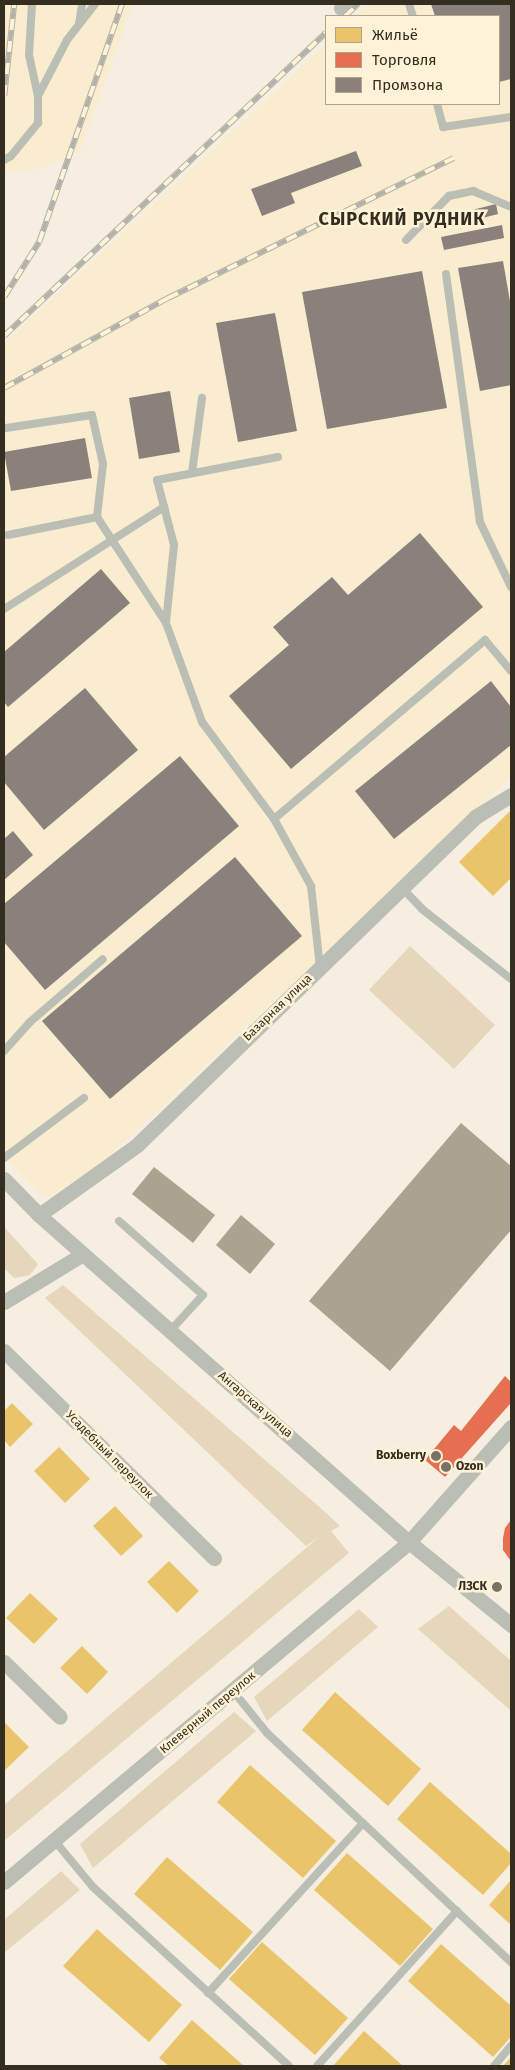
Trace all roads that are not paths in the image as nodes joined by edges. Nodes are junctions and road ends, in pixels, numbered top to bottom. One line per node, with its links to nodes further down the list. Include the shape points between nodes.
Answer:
1 (32, 4): 5 (lane, via 29,54)
2 (82, 4): 4 (lane)
3 (95, 4): 4 (lane)
4 (79, 25): 5 (lane, via 67,40)
5 (38, 96): 8 (lane, via 38,123)
6 (437, 105): 7 (lane, via 443,127)
7 (511, 117)
8 (4, 160)
9 (511, 207): 10 (lane, via 473,191 448,196)
10 (406, 240)
11 (446, 274): 20 (lane, via 480,522)
12 (202, 398): 15 (lane)
13 (6, 428): 17 (lane, via 92,415 103,464)
14 (278, 457): 15 (lane)
15 (192, 473): 16 (lane, via 157,480)
16 (164, 507): 19 (lane); 22 (lane, via 174,545)
17 (97, 517): 18 (lane); 19 (lane)
18 (8, 535)
19 (113, 542): 21 (lane); 22 (lane)
20 (511, 587)
21 (4, 609)
22 (166, 623): 25 (lane, via 202,722)
23 (511, 671): 25 (lane, via 485,640)
24 (511, 795): 26 (street, Базарная улица, via 475,817)
25 (274, 819): 28 (lane, via 311,886)
26 (402, 888): 28 (street, Базарная улица); 29 (lane, via 422,909)
27 (103, 959): 30 (lane, via 30,1022)
28 (320, 967): 34 (street, Базарная улица, via 137,1144)
29 (511, 979)
30 (4, 1051)
31 (84, 1098): 32 (lane)
32 (4, 1158)
33 (4, 1179): 34 (street, Ангарская улица)
34 (39, 1215): 36 (street, Ангарская улица)
35 (119, 1221): 38 (lane, via 204,1295)
36 (83, 1254): 37 (street); 38 (street, Ангарская улица)
37 (4, 1302)
38 (170, 1330): 41 (street, Ангарская улица)
39 (4, 1351): 42 (street, Усадебный переулок)
40 (511, 1427): 41 (street, Клеверный переулок)
41 (409, 1542): 43 (street, Ангарская улица); 45 (street, Клеверный переулок)
42 (214, 1558)
43 (511, 1625)
44 (4, 1662): 46 (street)
45 (234, 1692): 47 (lane, via 267,1733); 48 (street, Клеверный переулок)
46 (60, 1717)
47 (363, 1823): 50 (lane); 52 (lane)
48 (54, 1840): 49 (street, Клеверный переулок); 52 (lane, via 93,1887)
49 (4, 1882)
50 (457, 1911): 51 (lane); 55 (lane)
51 (511, 1962)
52 (208, 1992): 54 (lane)
53 (511, 2046): 56 (lane)
54 (289, 2066)
55 (317, 2066)
56 (494, 2066)

